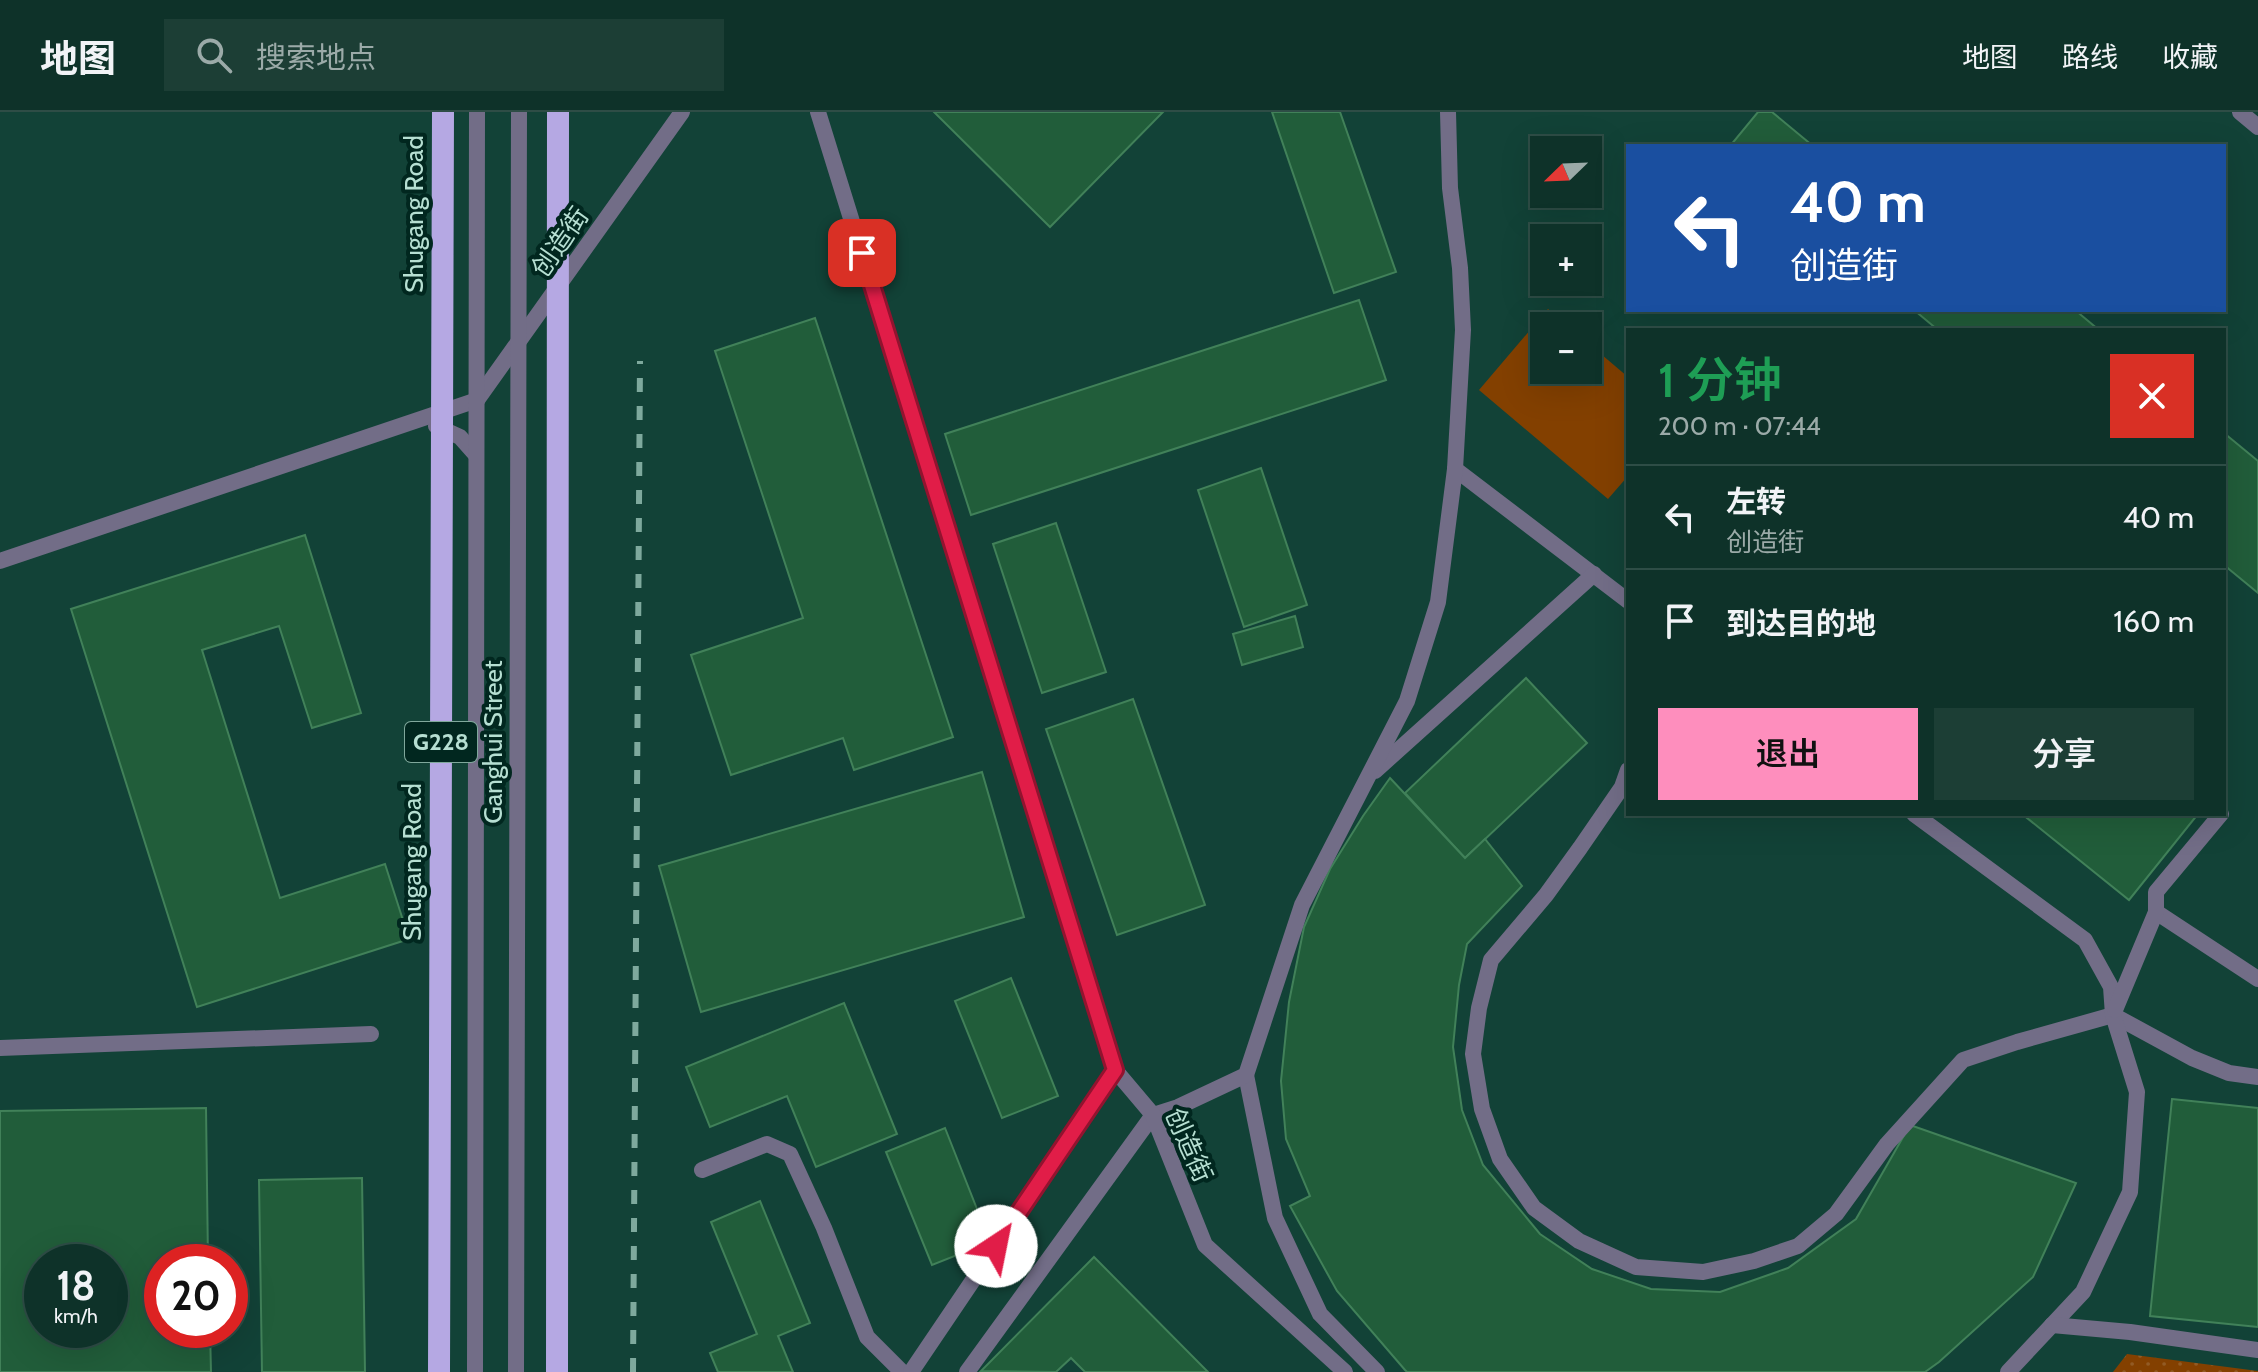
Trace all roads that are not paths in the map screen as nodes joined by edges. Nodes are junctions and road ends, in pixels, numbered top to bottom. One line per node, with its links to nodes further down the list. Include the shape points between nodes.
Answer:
1 (443, 112): 34 (highway, Shugang Road / G228, bridge)
2 (477, 112): 11 (street, Ganghui Street)
3 (519, 112): 10 (street, Ganghui Street)
4 (558, 112): 37 (highway, bridge)
5 (682, 112): 10 (street, 创造街)
6 (1448, 112): 14 (street, via 1463,330)
7 (2240, 112): 9 (street)
8 (816, 114): 27 (street, 创造街)
9 (2258, 127)
10 (518, 341): 11 (street, 创造街); 36 (street, Ganghui Street)
11 (477, 400): 12 (street); 13 (street, Ganghui Street)
12 (411, 422): 13 (street, via 460,437); 15 (street)
13 (476, 455): 35 (street, Ganghui Street)
14 (1455, 469): 16 (street); 19 (street, via 1438,602 1407,701)
15 (0, 561)
16 (1594, 574): 17 (street); 19 (street)
17 (1626, 599)
18 (1626, 776): 24 (street, via 1546,895 1491,960 1473,1054 1482,1109 1500,1159 1534,1208 1579,1241 1636,1267 1703,1272 1798,1246 1836,1214 1887,1144 1963,1060)
19 (1368, 777): 28 (street, via 1302,905)
20 (1917, 816): 24 (street, via 2085,940 2111,987)
21 (2219, 816): 22 (street, via 2156,892)
22 (2156, 912): 23 (street); 24 (street)
23 (2258, 979)
24 (2113, 1015): 29 (street, via 2204,1063); 32 (street, via 2137,1092 2130,1192 2083,1292)
25 (371, 1034): 26 (street)
26 (0, 1048)
27 (1115, 1070): 30 (street, 创造街); 39 (street)
28 (1246, 1075): 30 (street); 42 (street, via 1275,1218 1320,1314)
29 (2258, 1077)
30 (1153, 1115): 40 (street); 41 (street, 创造街, via 1205,1245)
31 (702, 1170): 38 (street, via 767,1144 790,1154 867,1337)
32 (2052, 1325): 33 (street); 43 (street)
33 (2258, 1350)
34 (439, 1372)
35 (475, 1372)
36 (516, 1372)
37 (557, 1372)
38 (902, 1372)
39 (911, 1372)
40 (967, 1372)
41 (1345, 1372)
42 (1377, 1372)
43 (2008, 1372)

